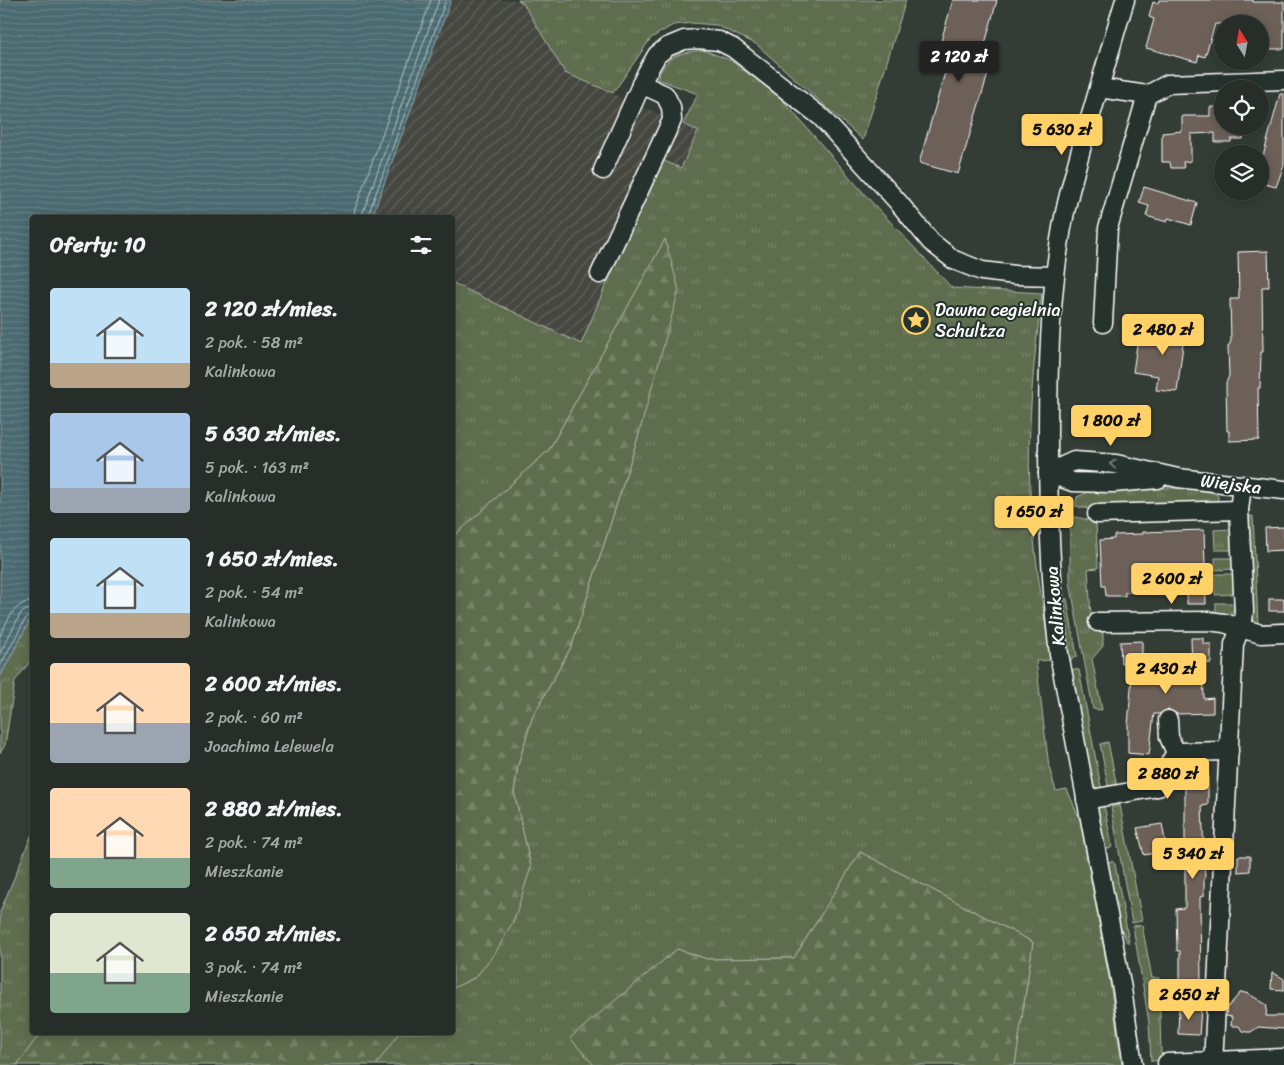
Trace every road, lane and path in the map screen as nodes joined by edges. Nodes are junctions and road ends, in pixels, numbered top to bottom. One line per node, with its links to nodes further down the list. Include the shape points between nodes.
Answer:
1 (1125, 0): 4 (street, Kalinkowa)
2 (1284, 80): 5 (street, via 1168,84)
3 (642, 84): 6 (street); 7 (street, via 666,95 672,120); 8 (street, via 657,55 668,47 684,40 719,41 733,48 821,117 931,242 954,260 982,271 1015,276)
4 (1099, 88): 5 (street); 8 (street, Kalinkowa, via 1075,169)
5 (1147, 96): 9 (street, via 1108,228)
6 (603, 170)
7 (600, 274)
8 (1055, 276): 10 (street, Kalinkowa, via 1048,397)
9 (1104, 323)
10 (1048, 473): 11 (street, Wiejska, via 1073,482 1113,483 1178,478); 21 (street, Kalinkowa, via 1052,602)
11 (1242, 486): 12 (street, Wiejska); 13 (street)
12 (1284, 490)
13 (1239, 510): 14 (street); 16 (street, via 1244,610)
14 (1097, 514)
15 (1098, 622): 16 (street, via 1208,621)
16 (1240, 628): 17 (street, via 1261,634); 19 (street, via 1234,644)
17 (1284, 633)
18 (1168, 720): 20 (street, via 1169,737)
19 (1229, 751): 20 (street); 23 (street)
20 (1176, 753): 21 (street, via 1158,787)
21 (1086, 800): 25 (street, Kalinkowa)
22 (1284, 1058): 23 (street)
23 (1213, 1063): 24 (street)
24 (1167, 1064)
25 (1133, 1065)

